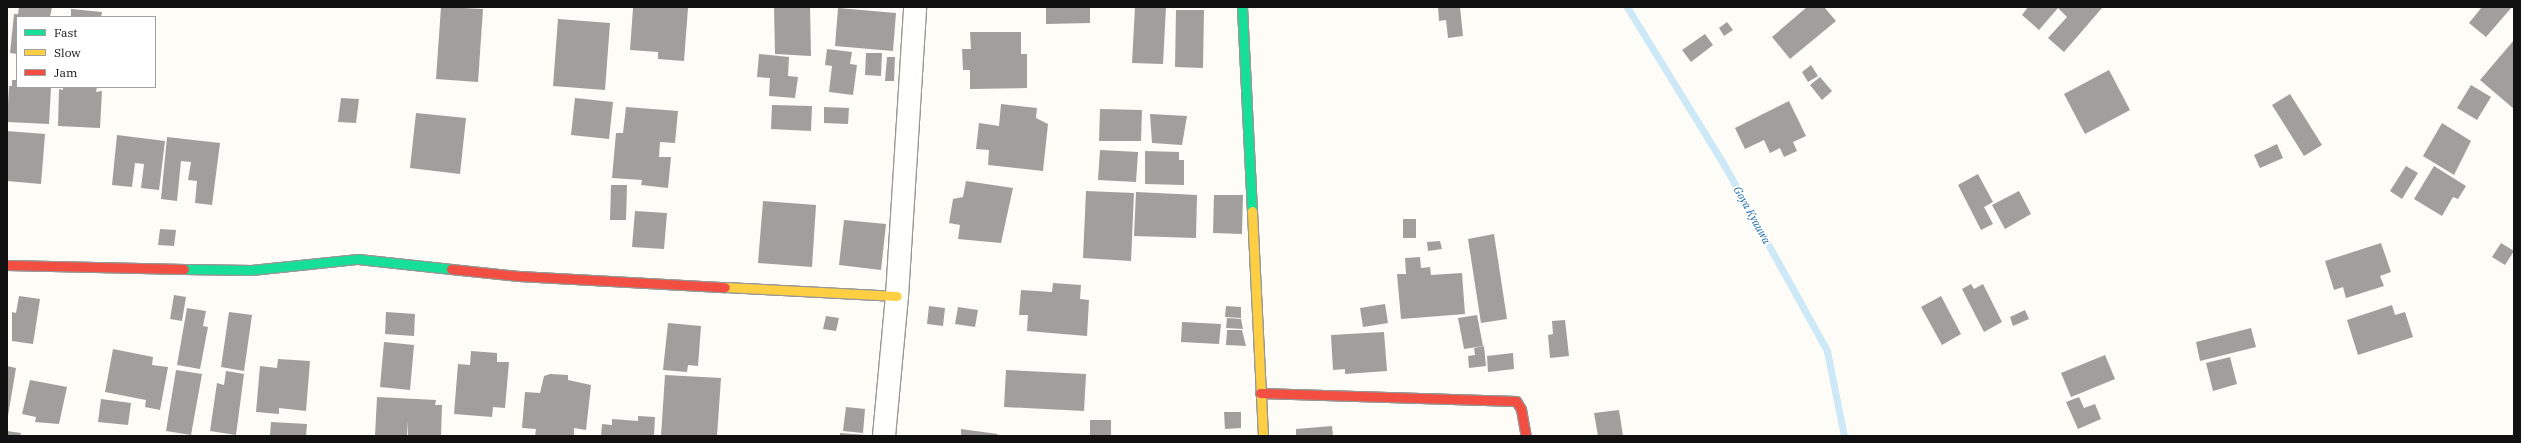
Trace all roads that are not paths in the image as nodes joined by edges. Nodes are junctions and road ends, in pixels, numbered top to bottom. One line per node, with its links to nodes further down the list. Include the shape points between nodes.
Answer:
1 (916, 7): 4 (street)
2 (1242, 7): 5 (street)
3 (7, 264): 4 (street, via 251,270 358,259 519,276)
4 (897, 296): 6 (street)
5 (1260, 393): 7 (street); 8 (street, via 1516,401 1521,409)
6 (884, 436)
7 (1263, 436)
8 (1526, 436)

